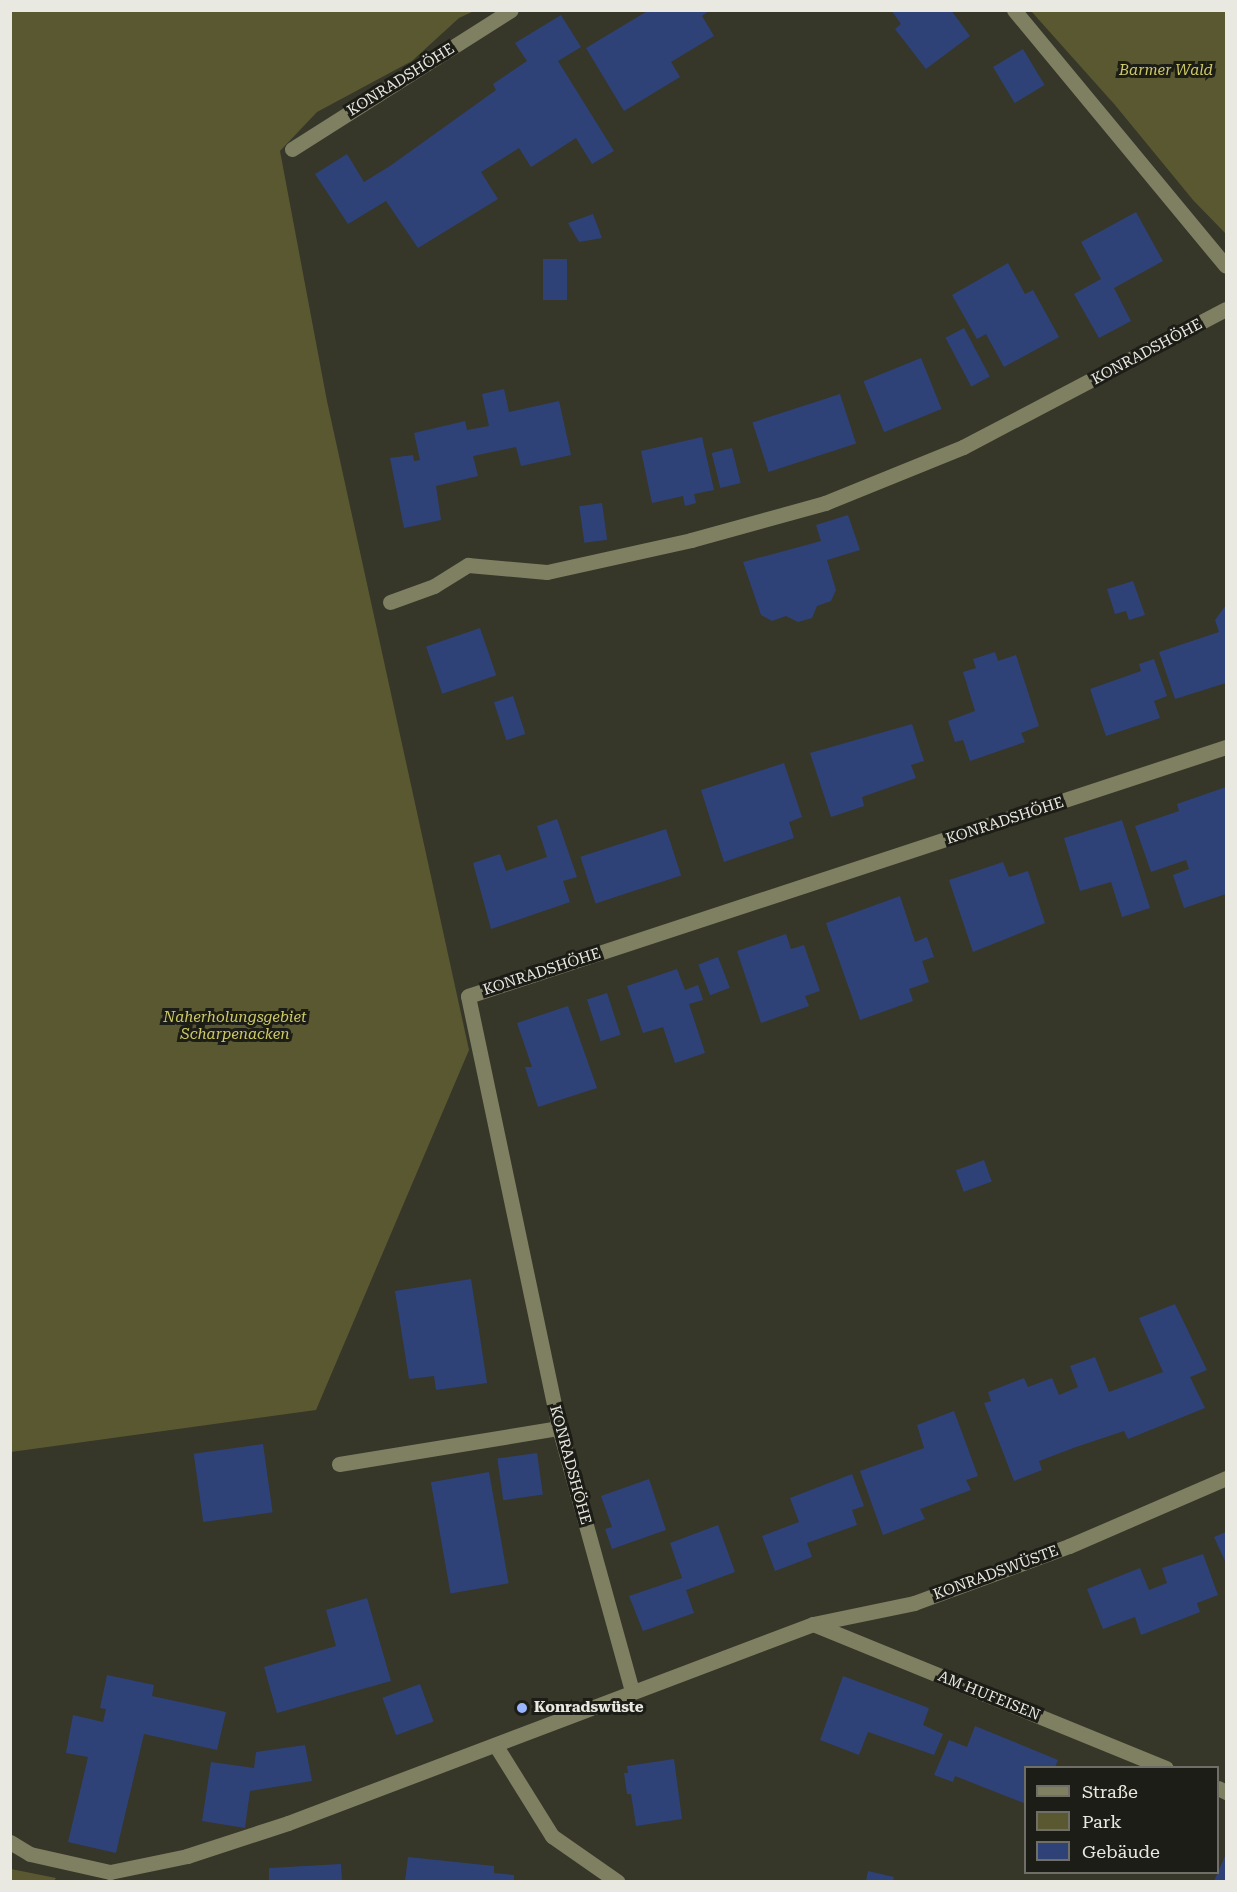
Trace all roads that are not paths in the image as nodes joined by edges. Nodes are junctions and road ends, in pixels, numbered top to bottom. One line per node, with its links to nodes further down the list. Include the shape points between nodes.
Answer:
1 (511, 10): 3 (street, KONRADSHÖHE)
2 (1014, 10): 4 (street)
3 (292, 149)
4 (1227, 266)
5 (1227, 309): 6 (street, KONRADSHÖHE, via 963,447 825,503 557,571 468,565 434,586)
6 (390, 602)
7 (1227, 747): 8 (street, KONRADSHÖHE, via 468,996)
8 (559, 1428): 9 (street); 12 (street, KONRADSHÖHE)
9 (339, 1464)
10 (1227, 1478): 11 (street, KONRADSWÜSTE, via 1069,1546 914,1603)
11 (813, 1624): 12 (street, KONRADSWÜSTE); 14 (street, AM HUFEISEN)
12 (632, 1691): 13 (street, KONRADSWÜSTE)
13 (496, 1746): 15 (street, KONRADSWÜSTE, via 187,1856 110,1872 30,1854); 16 (street, via 552,1836)
14 (1164, 1766)
15 (10, 1842)
16 (618, 1881)

